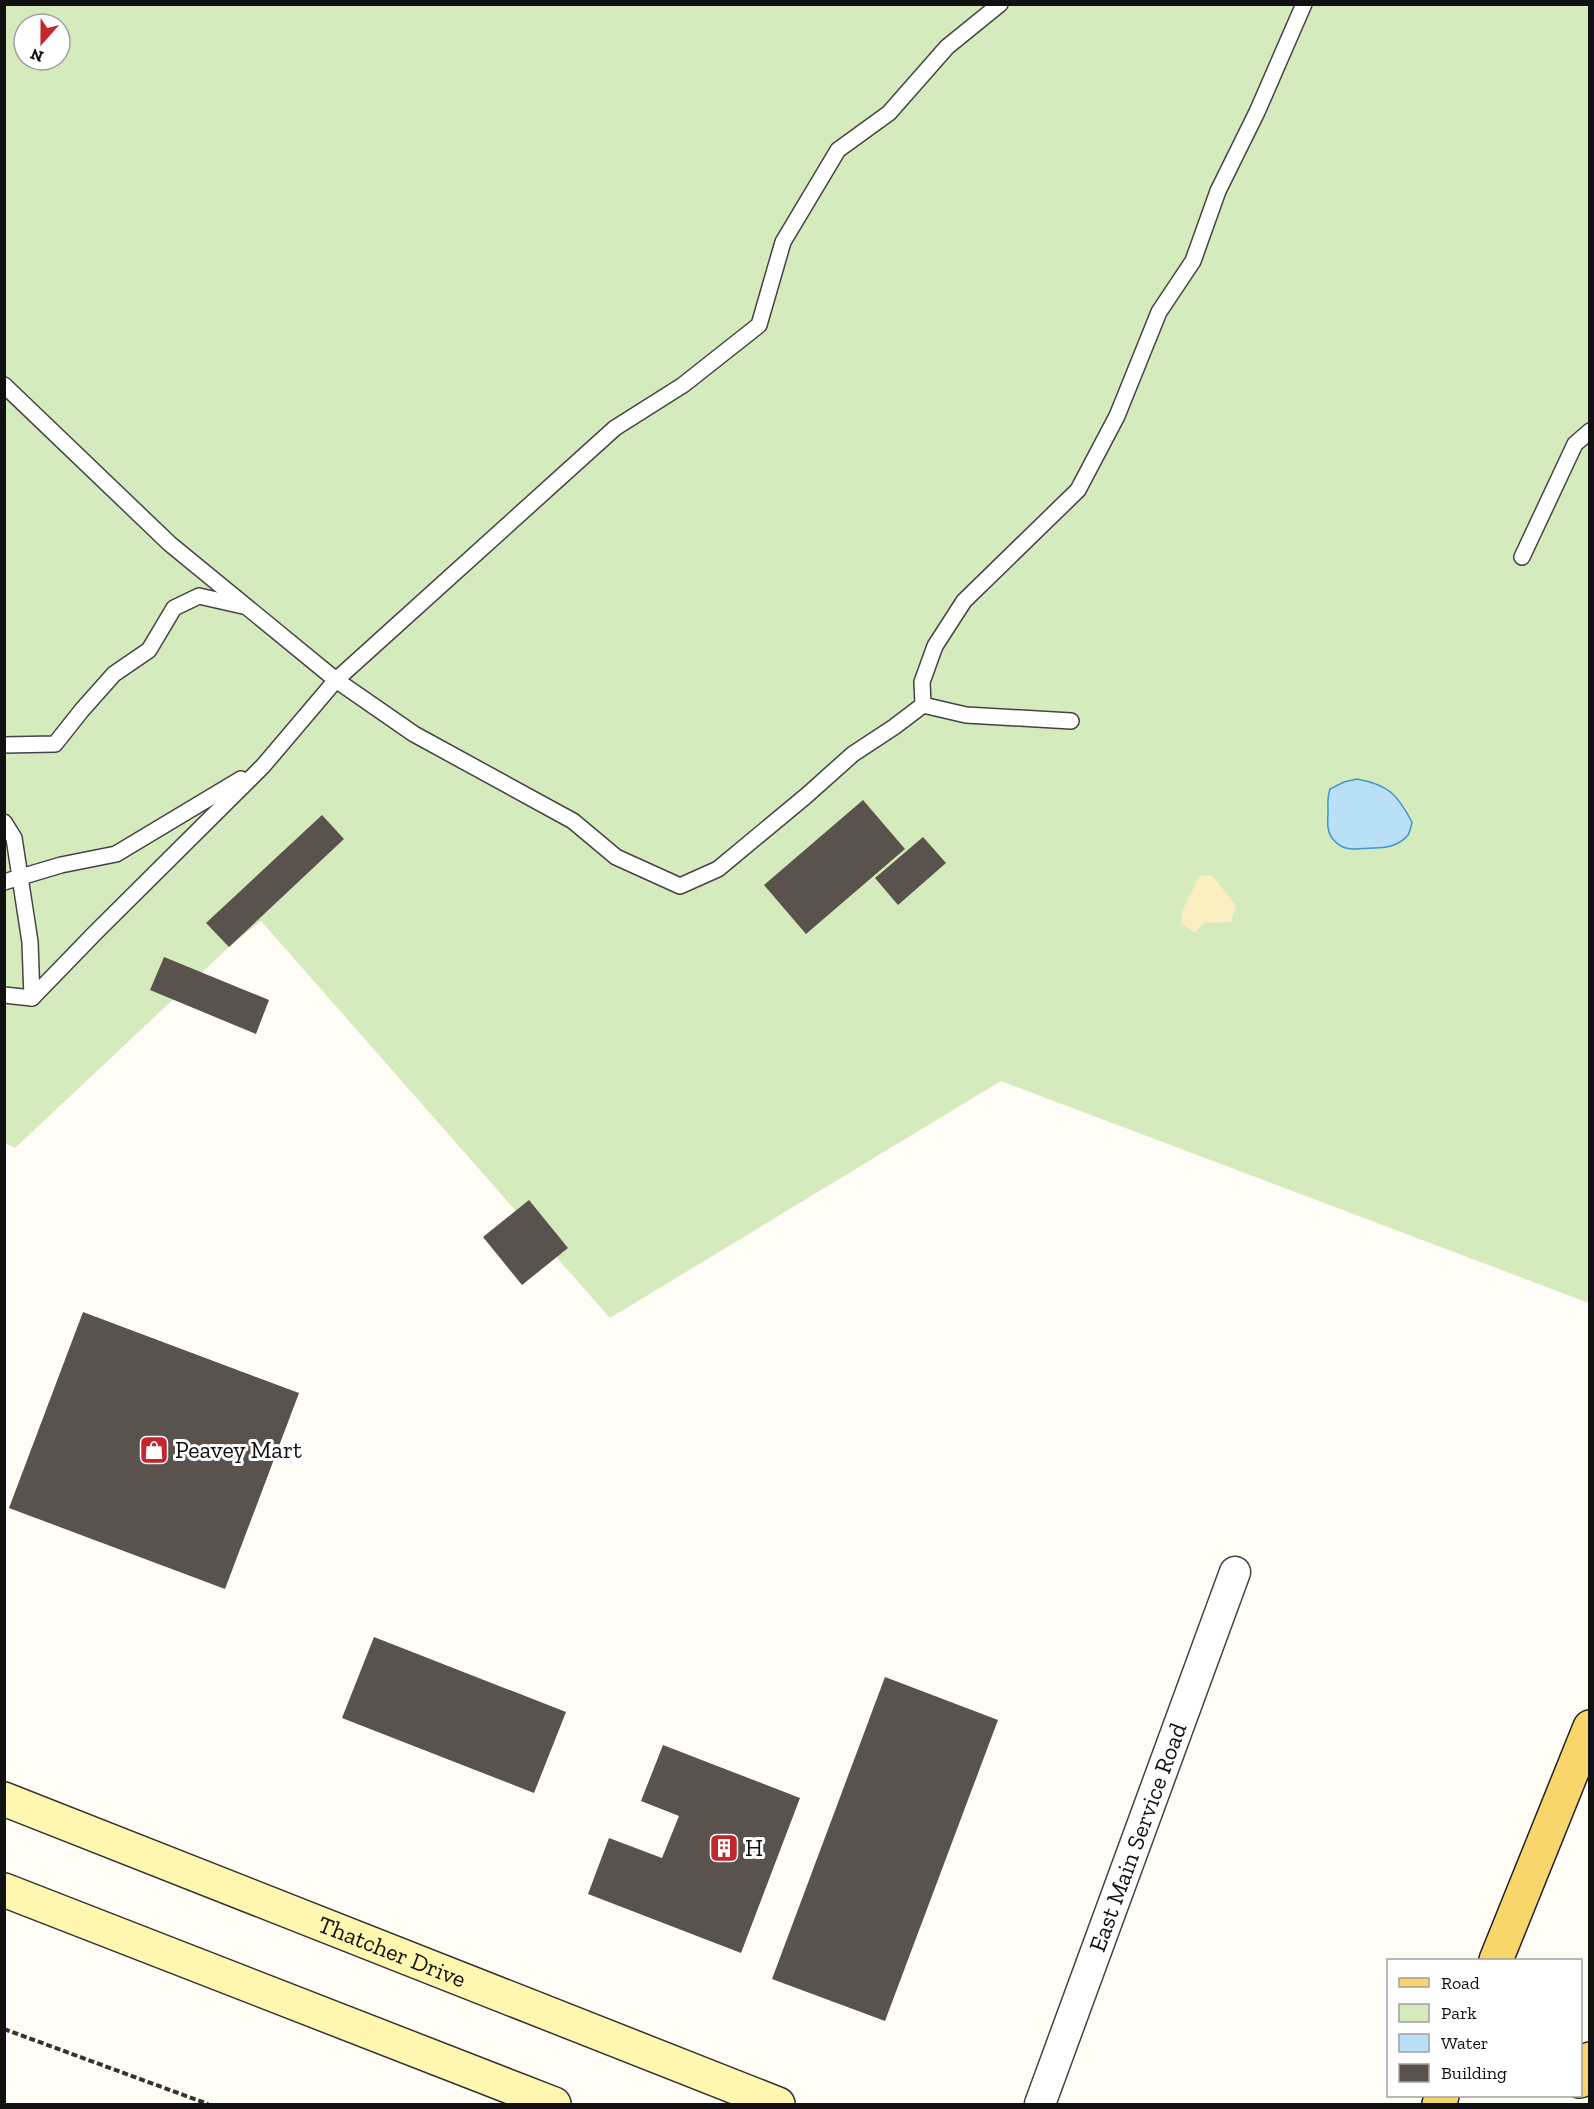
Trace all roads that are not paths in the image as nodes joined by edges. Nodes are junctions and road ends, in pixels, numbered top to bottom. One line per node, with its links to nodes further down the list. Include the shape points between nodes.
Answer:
1 (1000, 4): 7 (lane, via 947,47 889,113 838,150 783,242 759,326 683,385 615,428)
2 (1304, 4): 8 (lane, via 1218,191 1193,261 1159,312 1117,416 1078,490 964,601 935,646 922,682)
3 (4, 385): 6 (lane, via 170,544)
4 (1590, 431): 5 (lane, via 1575,444)
5 (1522, 557)
6 (248, 608): 7 (lane); 10 (lane, via 199,596 174,608 149,650 114,674 55,744)
7 (336, 680): 8 (lane, via 414,734 573,821 616,857 680,886 718,868 853,754); 11 (lane)
8 (923, 705): 9 (lane, via 966,715)
9 (1071, 721)
10 (4, 745)
11 (263, 766): 13 (lane, via 116,854); 15 (lane)
12 (4, 822): 13 (lane, via 14,838)
13 (12, 880): 15 (lane, via 30,942)
14 (4, 995): 15 (lane)
15 (32, 998)
16 (1235, 1572): 25 (street, East Main Service Road)
17 (1590, 1727): 20 (main road)
18 (4, 1799): 24 (main road, Thatcher Drive)
19 (4, 1890): 23 (main road)
20 (1496, 1959)
21 (1590, 2059): 22 (main road)
22 (1582, 2079)
23 (554, 2104)
24 (778, 2104)
25 (1040, 2104)

